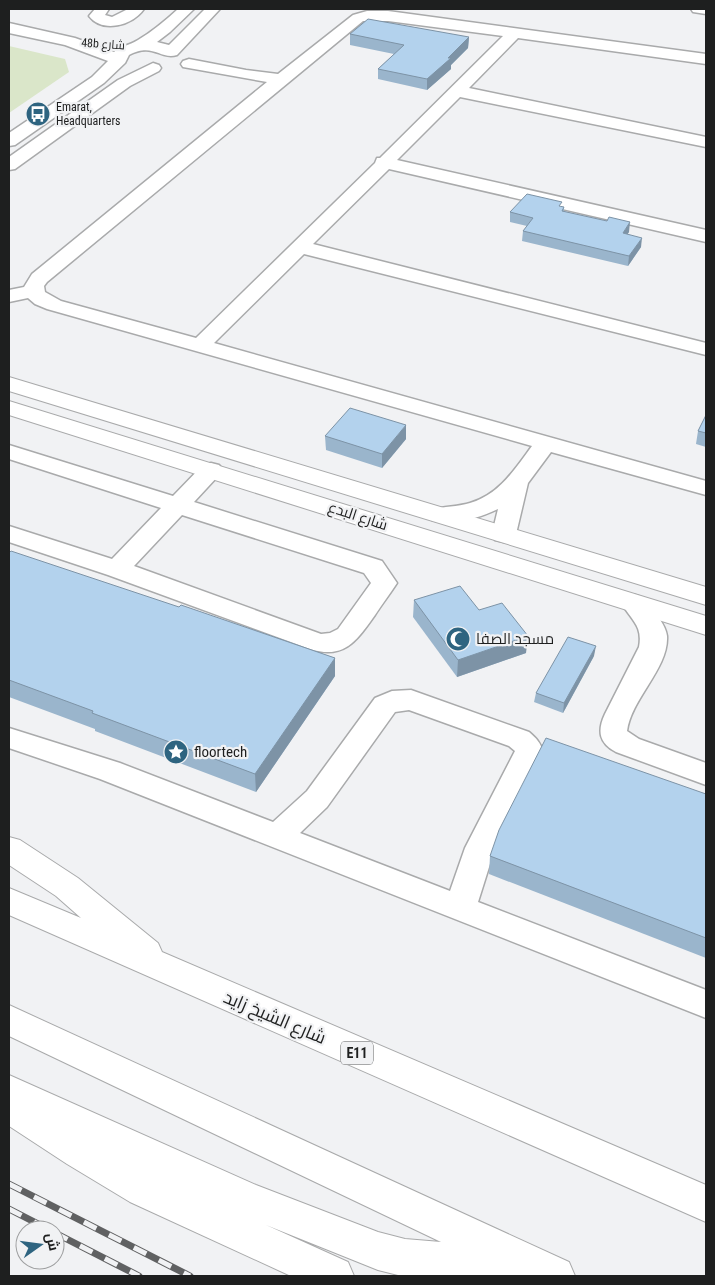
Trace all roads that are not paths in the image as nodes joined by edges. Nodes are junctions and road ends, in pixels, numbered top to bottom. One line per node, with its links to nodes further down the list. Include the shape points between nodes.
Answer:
1 (102, 9): 2 (street, via 97,16 108,21 126,18)
2 (137, 9)
3 (187, 9): 10 (street, via 166,29)
4 (213, 9): 11 (street)
5 (698, 9): 6 (street)
6 (706, 10)
7 (9, 28): 9 (street, 48b شارع)
8 (514, 34): 12 (street); 15 (street, via 388,16 367,16 352,22); 16 (street)
9 (69, 42): 10 (street, 48b شارع); 13 (street, 48b شارع)
10 (138, 46): 11 (street, 48b شارع, via 159,46); 13 (street, via 122,52)
11 (171, 52): 14 (street, via 170,61)
12 (706, 59)
13 (119, 60): 14 (street, 48b شارع, via 135,68); 18 (street, via 98,80)
14 (153, 68): 21 (street, via 124,83)
15 (281, 79): 17 (street); 17 (street, via 185,67 240,84)
16 (457, 91): 19 (street); 20 (street)
17 (262, 96): 24 (street, via 39,278)
18 (9, 141)
19 (706, 142)
20 (383, 162): 22 (street); 23 (street)
21 (9, 165)
22 (706, 236)
23 (300, 247): 26 (street); 27 (street)
24 (35, 290): 25 (street); 26 (street, via 42,300 54,305)
25 (9, 296)
26 (200, 346): 30 (street)
27 (706, 348)
28 (9, 384): 36 (main road, شارع البدع)
29 (9, 408): 32 (main road, شارع البدع)
30 (546, 443): 33 (street); 34 (street)
31 (9, 452): 35 (street)
32 (211, 470): 35 (street); 37 (main road, شارع البدع)
33 (517, 484): 36 (street, via 501,499 484,508); 39 (street)
34 (706, 488)
35 (177, 506): 40 (street); 40 (street, via 373,567 384,583 347,635 326,644)
36 (440, 515): 39 (main road, شارع البدع)
37 (375, 521): 39 (main road, via 408,522 480,543 494,542); 42 (main road, شارع البدع)
38 (9, 534): 40 (street)
39 (504, 534): 41 (main road, شارع البدع)
40 (117, 569)
41 (706, 596)
42 (635, 604): 43 (main road, شارع البدع); 45 (street, via 653,630 653,647 613,724 613,731 621,742 629,746)
43 (706, 626)
44 (9, 738): 46 (street, via 110,771)
45 (706, 774)
46 (278, 836): 49 (street); 49 (street, via 318,799 385,705 392,701 411,700 519,739 529,752 469,874)
47 (9, 849): 50 (main road, via 74,892)
48 (9, 901): 50 (main road, شارع الشيخ زايد / E11)
49 (462, 909): 51 (street)
50 (162, 968): 55 (main road, شارع الشيخ زايد / E11)
51 (706, 1004)
52 (9, 1020): 56 (main road)
53 (9, 1091): 56 (main road, via 245,1199 378,1251 432,1261)
54 (9, 1106): 57 (main road, via 143,1189)
55 (706, 1204)
56 (514, 1257): 58 (main road)
57 (334, 1276)
58 (555, 1276)

